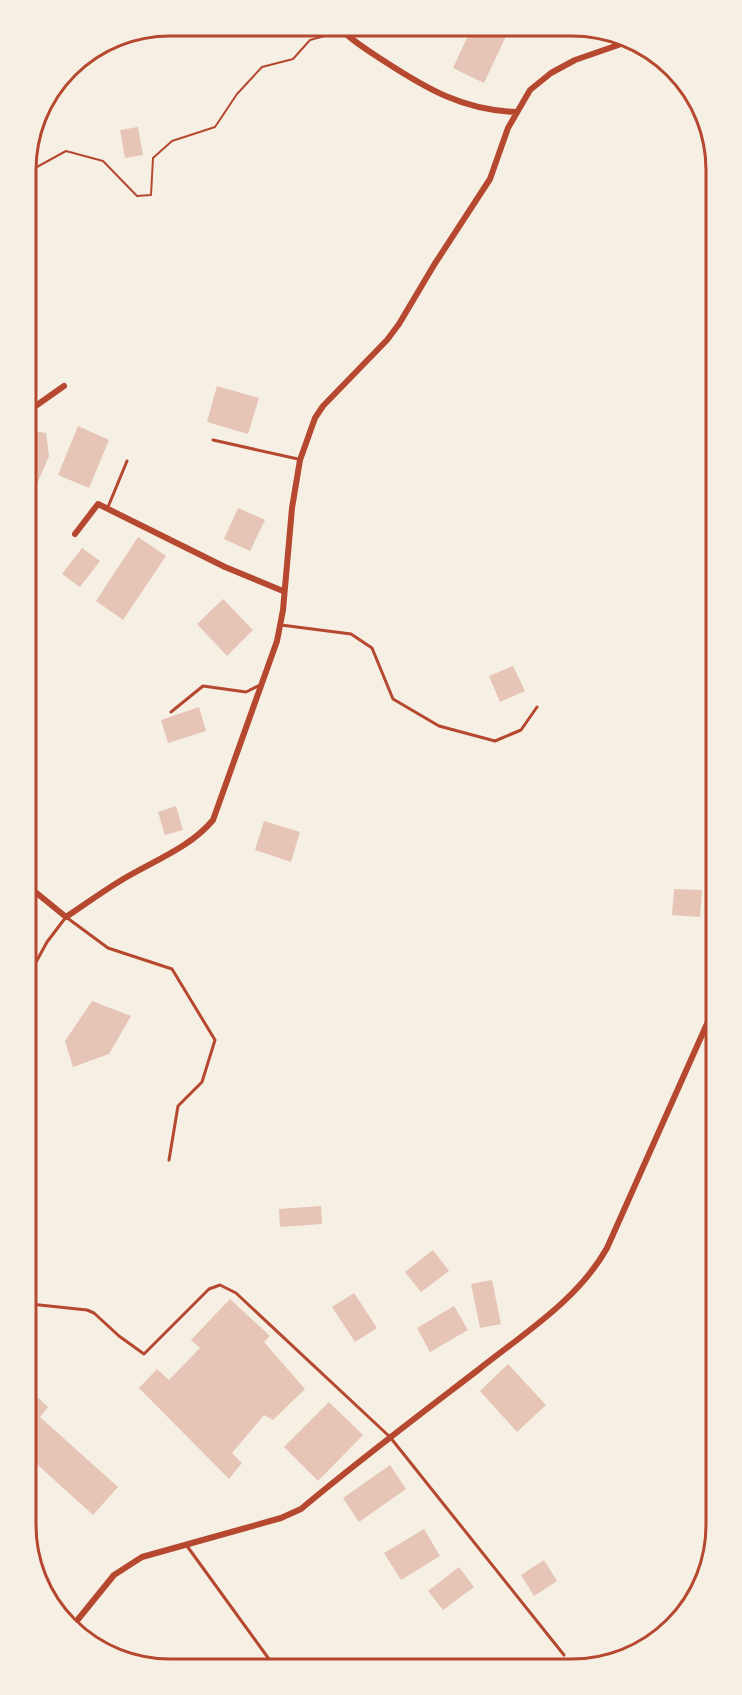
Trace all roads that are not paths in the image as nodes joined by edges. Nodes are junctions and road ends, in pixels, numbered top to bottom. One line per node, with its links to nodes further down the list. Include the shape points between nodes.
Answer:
1 (350, 36): 3 (street, via 435,93 475,107)
2 (619, 45): 3 (street, via 575,60 552,73 530,90)
3 (516, 112): 7 (street, via 490,179 393,332 323,406)
4 (64, 386): 5 (street)
5 (36, 406)
6 (213, 440): 7 (lane)
7 (300, 460): 11 (street)
8 (127, 461): 9 (lane)
9 (108, 509): 10 (street, via 98,504); 11 (street, via 225,567)
10 (75, 534)
11 (284, 591): 12 (street)
12 (281, 625): 13 (street); 14 (lane, via 351,634 372,648 393,699 439,726 495,741 521,730)
13 (261, 684): 15 (lane, via 246,692 203,686); 17 (street, via 219,807 204,831)
14 (537, 707)
15 (171, 712)
16 (36, 893): 17 (street)
17 (66, 917): 18 (lane); 20 (lane, via 108,948 172,969 215,1040 202,1082 178,1106)
18 (36, 961)
19 (706, 1026): 22 (street, via 593,1272 554,1310)
20 (169, 1160)
21 (36, 1305): 22 (lane, via 94,1313 144,1354 209,1289 220,1285 236,1293)
22 (390, 1437): 23 (street, via 301,1509); 25 (lane)
23 (186, 1544): 24 (street, via 142,1557 122,1569); 26 (lane)
24 (76, 1621)
25 (564, 1655)
26 (269, 1659)

